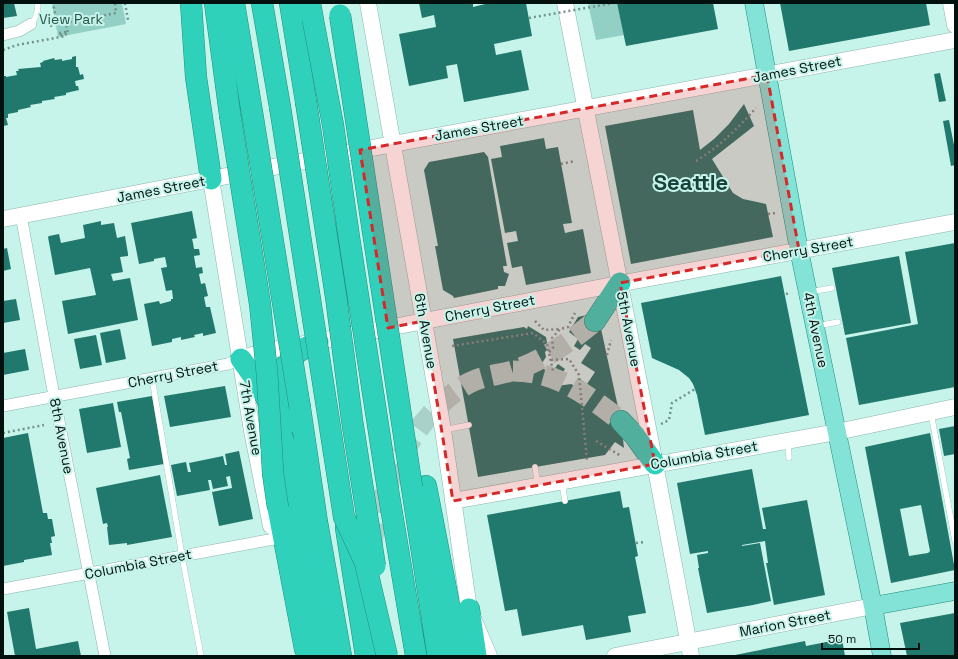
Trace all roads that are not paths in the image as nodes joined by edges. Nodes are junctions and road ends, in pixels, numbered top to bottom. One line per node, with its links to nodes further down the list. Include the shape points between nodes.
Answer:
1 (38, 3): 14 (lane, via 38,13)
2 (191, 3): 22 (highway, via 196,76)
3 (215, 3): 69 (highway, bridge, via 260,304 273,474)
4 (234, 3): 71 (highway, bridge, via 317,522)
5 (262, 3): 55 (highway, bridge)
6 (286, 3): 16 (highway)
7 (290, 3): 16 (highway)
8 (368, 3): 21 (main road, 6th Avenue)
9 (565, 3): 20 (main road, 5th Avenue)
10 (754, 3): 19 (main road, 4th Avenue)
11 (951, 3): 15 (main road)
12 (339, 9): 52 (highway, bridge, via 398,396)
13 (311, 12): 74 (highway, bridge, via 333,125 388,490)
14 (31, 24): 17 (street, via 19,32)
15 (955, 25)
16 (294, 31): 62 (highway, bridge)
17 (3, 35)
18 (955, 40): 19 (main road, James Street)
19 (767, 75): 20 (main road, James Street); 26 (main road, 4th Avenue)
20 (584, 108): 21 (main road, James Street); 27 (main road, 5th Avenue)
21 (393, 144): 22 (main road, James Street); 30 (main road, 6th Avenue)
22 (211, 179): 23 (main road, James Street); 35 (main road, 7th Avenue)
23 (21, 215): 24 (main road, James Street); 37 (street, 8th Avenue)
24 (3, 219)
25 (955, 222): 26 (main road, Cherry Street)
26 (799, 250): 27 (main road, Cherry Street); 29 (main road, 4th Avenue)
27 (620, 284): 30 (main road, Cherry Street); 31 (highway); 48 (main road, 5th Avenue)
28 (832, 288): 29 (lane)
29 (800, 293): 33 (main road, 4th Avenue)
30 (424, 321): 34 (main road, Cherry Street); 43 (main road, 6th Avenue)
31 (595, 321)
32 (838, 322): 33 (lane)
33 (815, 327): 44 (main road, 4th Avenue)
34 (318, 342): 35 (main road, Cherry Street, via 262,352); 46 (highway, via 298,352 287,363 283,373 280,386)
35 (241, 359): 36 (street, Cherry Street, via 228,364); 46 (highway, via 261,387 275,416); 56 (main road, 7th Avenue, via 252,431)
36 (152, 378): 37 (street, Cherry Street); 58 (lane)
37 (54, 396): 38 (street, Cherry Street); 59 (street, 8th Avenue)
38 (3, 406)
39 (955, 407): 40 (main road, Columbia Street)
40 (931, 412): 44 (main road, Columbia Street); 57 (lane)
41 (621, 421): 48 (highway)
42 (469, 425): 43 (lane)
43 (443, 430): 53 (main road, 6th Avenue)
44 (837, 432): 45 (main road, Columbia Street); 63 (main road, 4th Avenue)
45 (788, 440): 47 (lane); 48 (main road, Columbia Street)
46 (287, 452): 70 (highway)
47 (789, 458)
48 (655, 464): 50 (main road, Columbia Street); 65 (main road, 5th Avenue)
49 (535, 467): 51 (lane)
50 (562, 481): 51 (main road, Columbia Street); 54 (lane)
51 (538, 485): 53 (main road, Columbia Street)
52 (419, 487): 75 (highway); 76 (highway)
53 (453, 501): 64 (main road, 6th Avenue)
54 (565, 501)
55 (344, 518): 72 (highway); 73 (highway, bridge, via 365,562)
56 (274, 539): 58 (street, Columbia Street); 68 (main road, 7th Avenue)
57 (955, 541)
58 (182, 556): 59 (street, Columbia Street); 67 (lane)
59 (90, 573): 60 (street, Columbia Street); 66 (street, 8th Avenue)
60 (3, 589)
61 (955, 591): 63 (main road, Marion Street)
62 (380, 602)
63 (873, 606): 65 (main road, Marion Street); 80 (main road, 4th Avenue)
64 (468, 609): 77 (highway); 78 (main road, 6th Avenue)
65 (689, 649): 79 (main road, Marion Street)
66 (105, 656)
67 (201, 656)
68 (296, 656)
69 (306, 656)
70 (321, 656)
71 (341, 656)
72 (366, 656)
73 (387, 656)
74 (416, 656)
75 (438, 656)
76 (459, 656)
77 (476, 656)
78 (489, 656)
79 (615, 656)
80 (882, 656)

